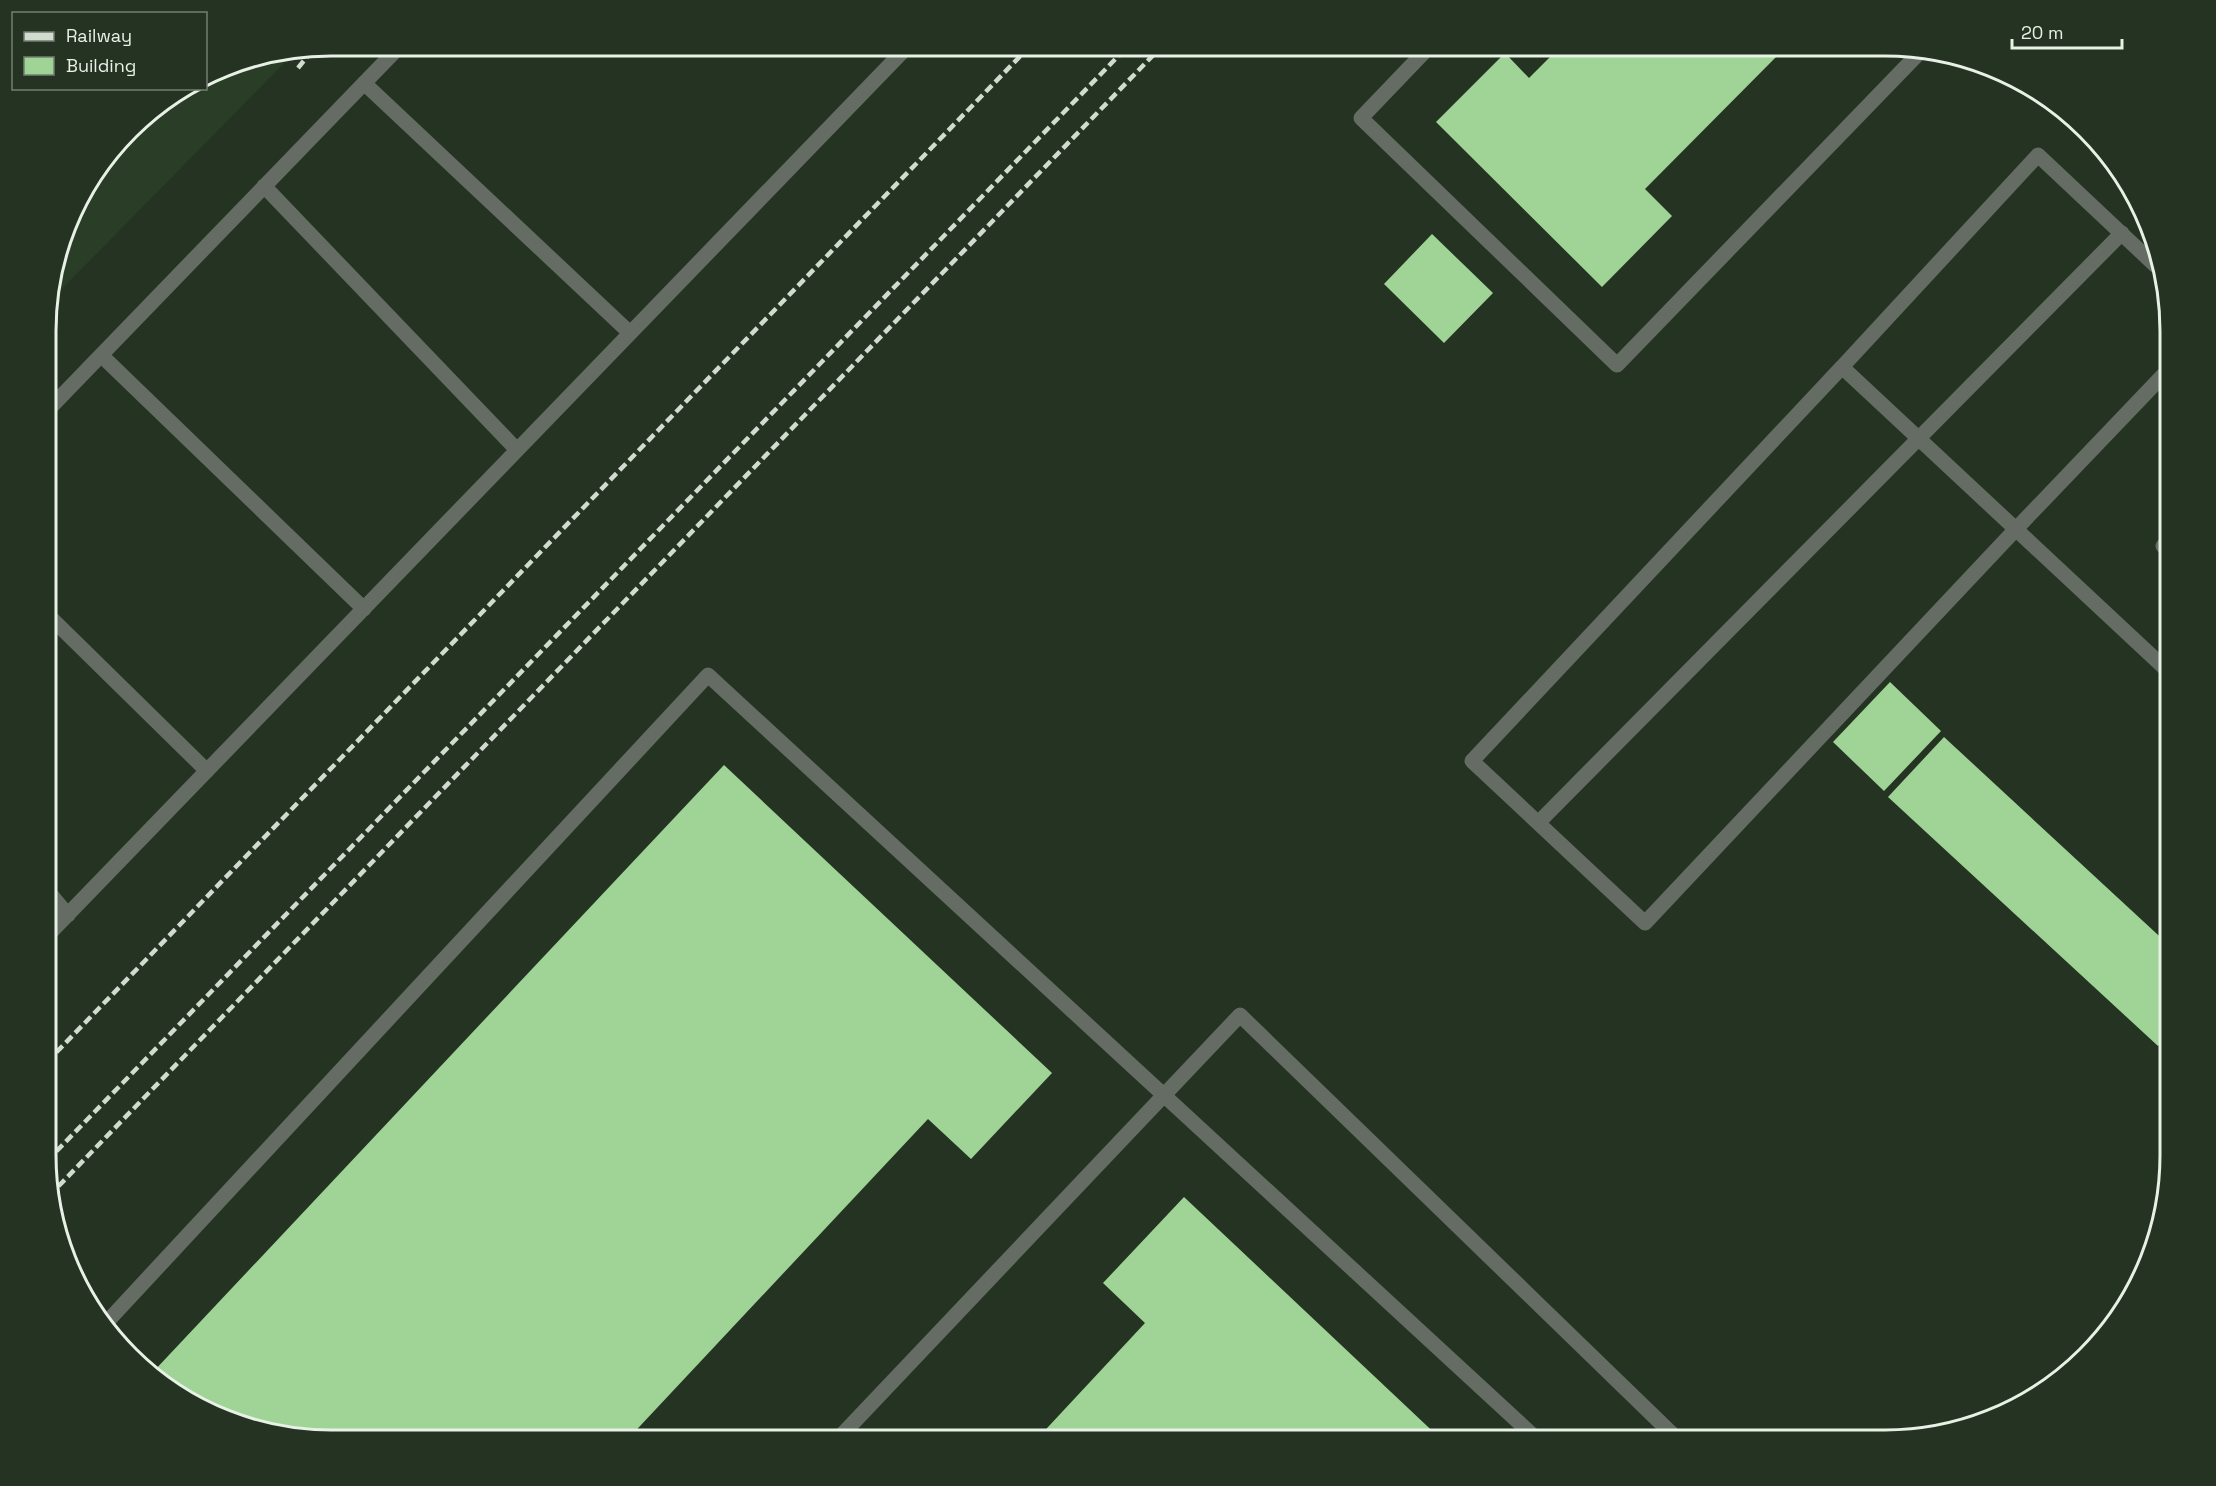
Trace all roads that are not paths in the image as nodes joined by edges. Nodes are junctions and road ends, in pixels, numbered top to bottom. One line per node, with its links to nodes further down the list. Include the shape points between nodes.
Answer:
1 (390, 56): 5 (lane)
2 (898, 56): 9 (lane)
3 (1420, 56): 4 (lane, via 1361,118 1617,366)
4 (1915, 57)
5 (364, 83): 6 (lane); 9 (lane)
6 (264, 186): 10 (lane); 15 (lane)
7 (2122, 233): 8 (lane); 11 (lane, via 2038,155); 14 (lane)
8 (2152, 262)
9 (630, 333): 15 (lane)
10 (101, 356): 13 (lane); 17 (lane)
11 (1842, 367): 14 (lane); 21 (lane, via 1472,760)
12 (2160, 378): 16 (lane)
13 (56, 402)
14 (1919, 438): 16 (lane); 21 (lane)
15 (518, 450): 17 (lane)
16 (2016, 529): 19 (lane); 21 (lane, via 1645,923)
17 (364, 609): 20 (lane)
18 (56, 623): 20 (lane)
19 (2160, 664)
20 (207, 771): 23 (lane)
21 (1538, 823)
22 (56, 901): 23 (lane)
23 (68, 915): 24 (lane)
24 (56, 927)
25 (1162, 1095): 26 (lane, via 708,675); 27 (lane); 28 (lane); 29 (lane, via 1240,1015)
26 (109, 1319)
27 (846, 1430)
28 (1527, 1430)
29 (1657, 1430)

